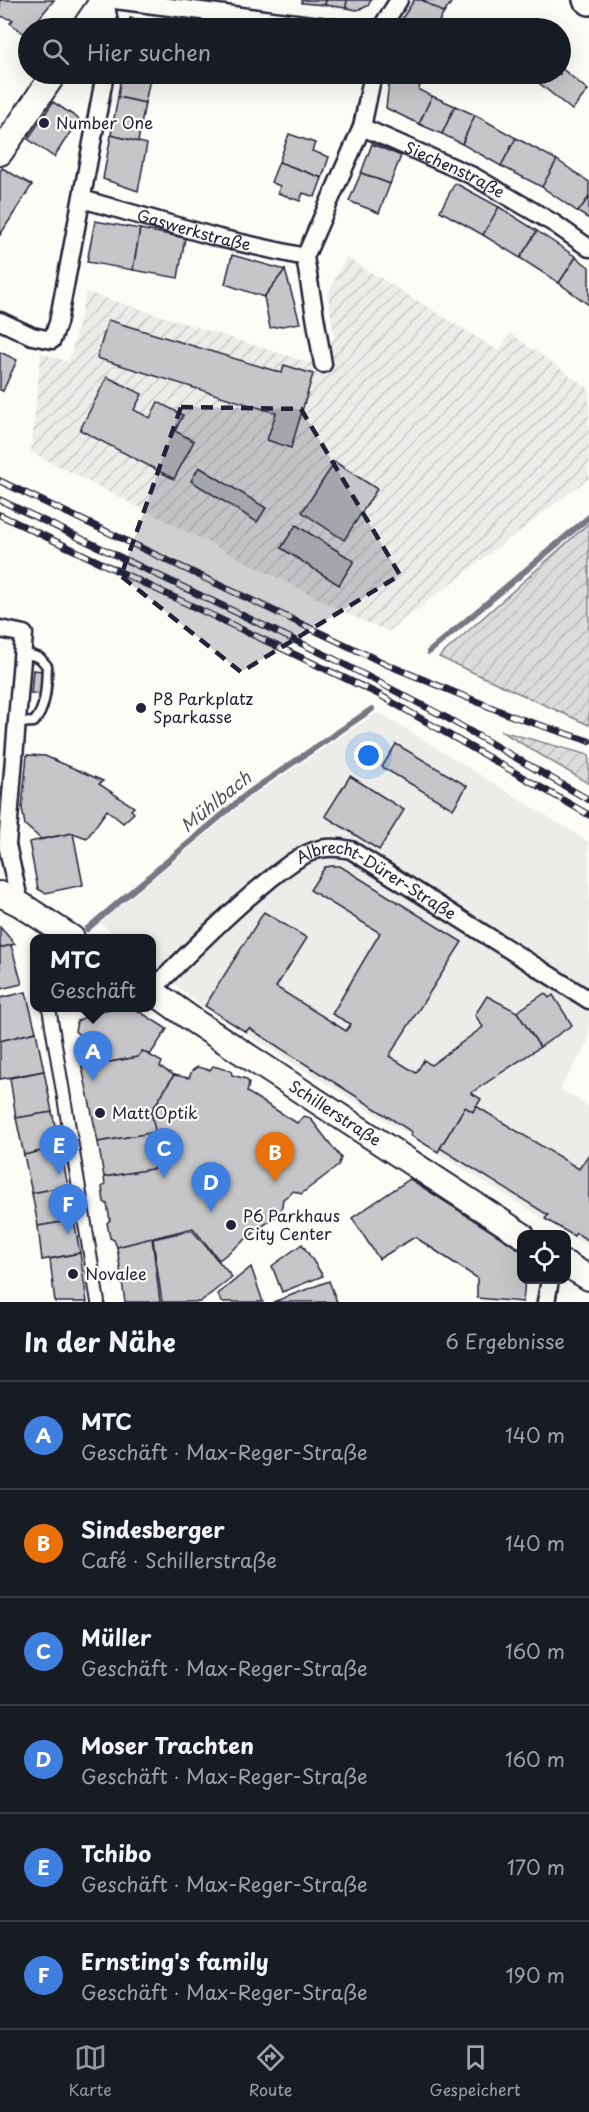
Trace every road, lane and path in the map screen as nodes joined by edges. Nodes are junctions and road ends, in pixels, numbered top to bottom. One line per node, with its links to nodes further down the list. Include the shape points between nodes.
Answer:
1 (104, 0): 6 (main road); 7 (street)
2 (115, 0): 8 (street)
3 (399, 0): 9 (street)
4 (584, 0): 5 (street)
5 (589, 4)
6 (91, 18)
7 (108, 18)
8 (256, 18)
9 (387, 18)
10 (47, 84): 14 (main road)
11 (103, 84): 15 (street)
12 (371, 84): 13 (street)
13 (362, 128): 16 (street, Siechenstraße, via 473,176); 17 (street)
14 (0, 153)
15 (82, 199): 17 (street, Gaswerkstraße, via 219,238); 18 (street, via 52,340 32,336)
16 (589, 248)
17 (305, 257): 19 (street)
18 (0, 321)
19 (322, 364)
20 (0, 629): 21 (street, via 24,634)
21 (22, 652): 22 (street); 22 (lane, via 40,658 47,666 46,680 41,714 34,722)
22 (16, 728): 23 (street, via 7,845)
23 (10, 899): 24 (main road)
24 (62, 934)
25 (156, 987): 27 (street, Albrecht-Dürer-Straße, via 240,904 295,860 311,851 339,847 351,850)
26 (156, 994): 29 (main road, Schillerstraße)
27 (589, 1000)
28 (50, 1012): 33 (street)
29 (517, 1232)
30 (571, 1267): 31 (main road)
31 (589, 1278)
32 (549, 1284): 34 (street)
33 (98, 1302)
34 (546, 1302)

